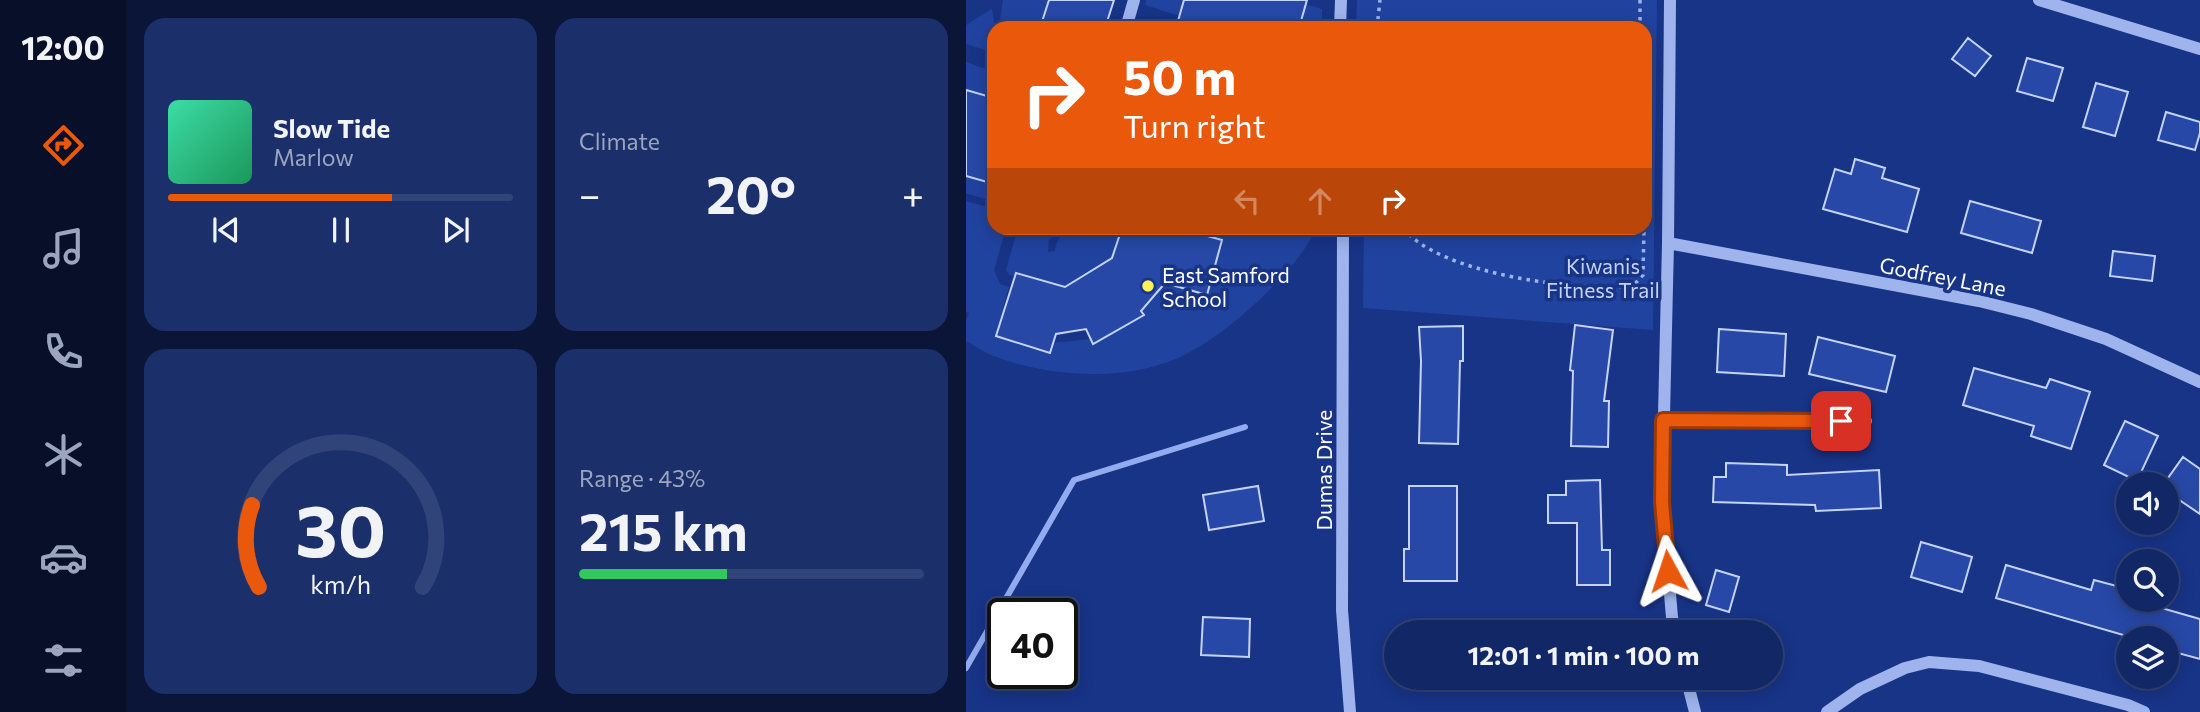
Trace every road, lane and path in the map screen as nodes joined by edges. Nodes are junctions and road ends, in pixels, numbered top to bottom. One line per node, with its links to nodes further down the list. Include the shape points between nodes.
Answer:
1 (1134, 0): 7 (street)
2 (1341, 0): 8 (street)
3 (1380, 0): 9 (path)
4 (1640, 0): 10 (path)
5 (1670, 0): 15 (street)
6 (2039, 0): 11 (street)
7 (1128, 21)
8 (1340, 21)
9 (1378, 21)
10 (1640, 21)
11 (2200, 48)
12 (1343, 235): 21 (street, Dumas Drive, via 1342,610)
13 (1410, 235): 14 (path, via 1437,253 1489,271 1610,289 1633,286 1643,275)
14 (1644, 235)
15 (1668, 243): 16 (street, Godfrey Lane, via 2031,314 2106,339); 17 (street)
16 (2200, 383)
17 (1663, 420): 18 (street); 19 (street, via 1662,502)
18 (1866, 421)
19 (1673, 620)
20 (1689, 690): 22 (street)
21 (1350, 712)
22 (1695, 712)
23 (1827, 712): 24 (street, via 1860,689 1929,662 1979,666)
24 (2144, 712)

